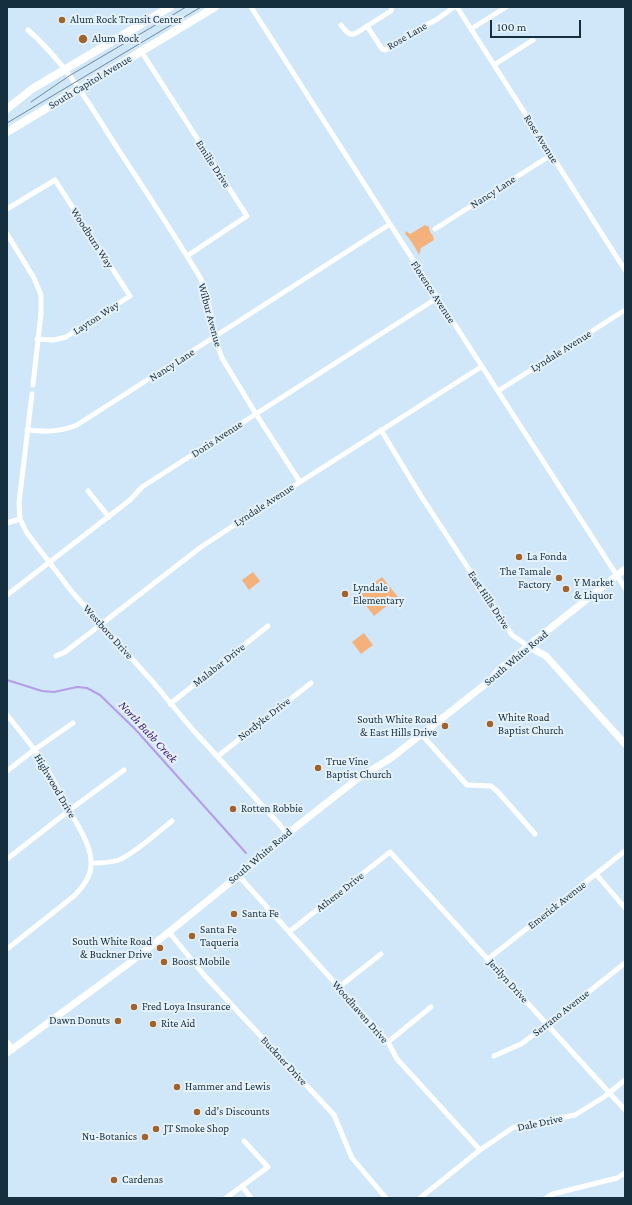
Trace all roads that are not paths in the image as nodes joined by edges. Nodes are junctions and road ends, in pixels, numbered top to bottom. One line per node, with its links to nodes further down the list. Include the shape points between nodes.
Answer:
1 (170, 7): 15 (main road)
2 (215, 7): 13 (main road, South Capitol Avenue)
3 (251, 7): 21 (street, Florence Avenue)
4 (392, 7): 9 (street, via 391,11)
5 (454, 7): 9 (street, Rose Lane, via 386,50 382,49)
6 (457, 7): 10 (street, Rose Avenue)
7 (506, 7): 10 (street)
8 (341, 25): 9 (street, via 350,35)
9 (367, 26)
10 (471, 29): 14 (street, Rose Avenue)
11 (28, 30): 15 (street, Wilbur Avenue)
12 (533, 40): 14 (street)
13 (141, 51): 16 (main road, South Capitol Avenue); 24 (street, Emilie Drive, via 246,216)
14 (494, 65): 19 (street, Rose Avenue)
15 (65, 69): 16 (street, Wilbur Avenue); 17 (main road, via 32,89)
16 (78, 88): 18 (main road, South Capitol Avenue); 24 (street, Wilbur Avenue)
17 (7, 109)
18 (7, 132)
19 (551, 155): 22 (street, Nancy Lane); 25 (street, Rose Avenue)
20 (7, 208): 26 (street, Woodburn Way, via 55,180)
21 (390, 224): 27 (street, Florence Avenue); 29 (street, Nancy Lane)
22 (435, 229)
23 (7, 234): 30 (street, via 34,278 41,295)
24 (187, 256): 29 (street, Wilbur Avenue, via 201,279)
25 (625, 270)
26 (130, 296): 30 (street, Layton Way, via 66,338)
27 (437, 298): 31 (street, Florence Avenue); 35 (street, Doris Avenue)
28 (625, 310): 33 (street, Lyndale Avenue)
29 (216, 336): 35 (street, Wilbur Avenue, via 222,358); 36 (street, Nancy Lane, via 77,425 52,432)
30 (37, 339): 32 (street)
31 (481, 366): 33 (street, Florence Avenue); 37 (street, Lyndale Avenue)
32 (33, 385)
33 (498, 392): 45 (street, Florence Avenue)
34 (32, 394): 36 (street, Westboro Drive)
35 (256, 414): 38 (street, Wilbur Avenue); 40 (street, Doris Avenue, via 142,487)
36 (28, 430): 41 (street, Westboro Drive, via 19,502)
37 (381, 430): 38 (street, Lyndale Avenue); 50 (street, East Hills Drive, via 512,635)
38 (300, 482): 48 (street, Lyndale Avenue, via 201,547)
39 (88, 491): 40 (street)
40 (109, 516): 43 (street, Doris Avenue)
41 (20, 519): 42 (street); 43 (street, Westboro Drive)
42 (7, 523)
43 (49, 563): 47 (street, Doris Avenue); 48 (street, Westboro Drive)
44 (625, 569): 45 (main road, South White Road)
45 (616, 576): 46 (street, Florence Avenue); 50 (main road, South White Road)
46 (625, 588)
47 (7, 595)
48 (101, 624): 51 (street, Lyndale Avenue); 53 (street, Westboro Drive, via 152,680)
49 (268, 626): 53 (street, Malabar Drive)
50 (528, 646): 56 (main road, South White Road); 57 (main road, East Hills Drive, via 546,656)
51 (56, 656)
52 (311, 683): 59 (street, Nordyke Drive)
53 (170, 704): 59 (street, Westboro Drive)
54 (7, 715): 58 (street, Highwood Drive)
55 (73, 723): 58 (street)
56 (421, 734): 64 (main road, South White Road, via 391,758 357,779); 65 (street, via 467,784 490,786)
57 (625, 744)
58 (34, 750): 61 (street); 62 (street, Highwood Drive, via 52,777)
59 (218, 756): 64 (street, Westboro Drive)
60 (124, 770): 62 (street)
61 (7, 771)
62 (69, 811): 68 (street); 69 (street, Highwood Drive, via 90,853)
63 (172, 821): 69 (street, via 120,859)
64 (287, 834): 71 (main road, South White Road)
65 (535, 834)
66 (625, 851): 70 (street, Emerick Avenue)
67 (390, 852): 74 (street, Athene Drive); 77 (street, Jerilyn Drive)
68 (7, 860)
69 (92, 863): 75 (street, via 82,888)
70 (596, 874): 72 (street); 77 (street, Emerick Avenue)
71 (238, 875): 73 (main road, South White Road); 74 (street, Woodhaven Drive)
72 (625, 908)
73 (169, 932): 84 (main road, South White Road); 95 (street, Buckner Drive, via 204,975 334,1115 352,1158)
74 (289, 932): 79 (street, Woodhaven Drive)
75 (7, 949)
76 (381, 954): 79 (street)
77 (488, 959): 81 (street, Jerilyn Drive)
78 (625, 963): 81 (street, Serrano Avenue)
79 (339, 987): 83 (street, Woodhaven Drive)
80 (431, 1007): 83 (street)
81 (548, 1025): 85 (street, Serrano Avenue, via 521,1044); 87 (street, Jerilyn Drive)
82 (7, 1042): 84 (street)
83 (388, 1042): 90 (street, Woodhaven Drive, via 397,1058)
84 (10, 1051)
85 (494, 1056)
86 (625, 1080): 87 (street, Dale Drive)
87 (609, 1093): 88 (street, Jerilyn Drive); 90 (street, Dale Drive, via 575,1115 514,1127)
88 (625, 1110)
89 (244, 1141): 92 (street, via 268,1167)
90 (480, 1150): 96 (street, Dale Drive)
91 (625, 1173): 97 (street, via 616,1178)
92 (242, 1186): 93 (street); 94 (street)
93 (226, 1198)
94 (251, 1198)
95 (386, 1198)
96 (420, 1198)
97 (546, 1198)

